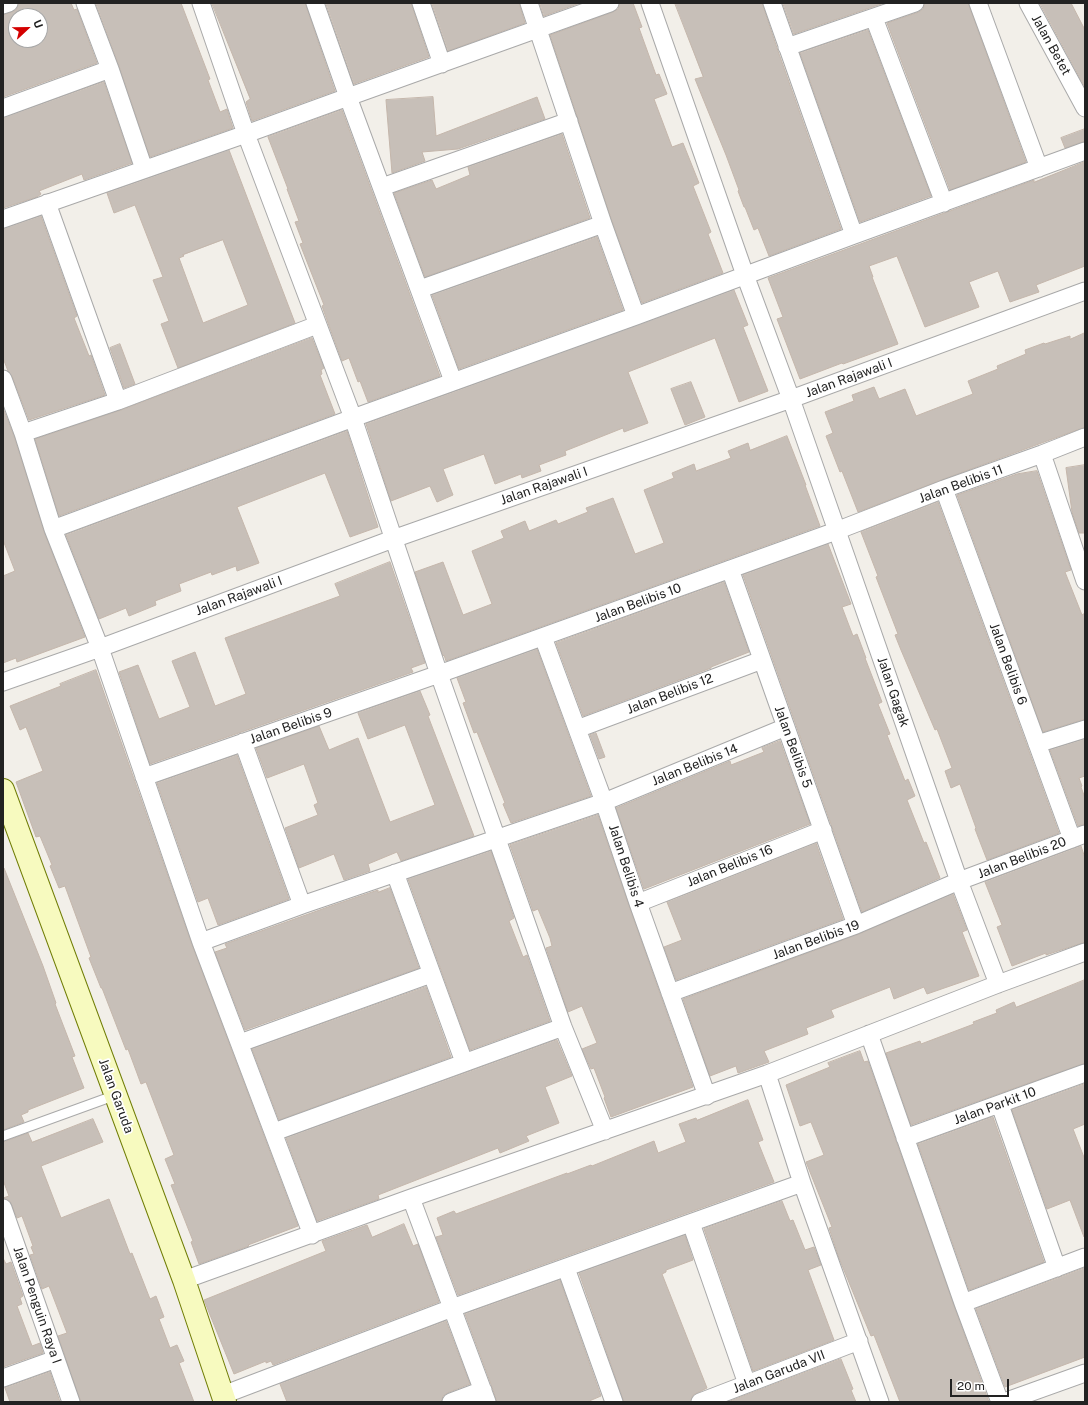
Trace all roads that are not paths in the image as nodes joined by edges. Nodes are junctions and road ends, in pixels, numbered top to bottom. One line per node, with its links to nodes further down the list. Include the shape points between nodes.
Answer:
1 (9, 3): 13 (street)
2 (85, 3): 18 (street)
3 (201, 3): 23 (street)
4 (316, 3): 19 (street)
5 (421, 3): 17 (street)
6 (529, 3): 15 (street)
7 (610, 3): 15 (street)
8 (650, 3): 33 (street, Jalan Gagak)
9 (772, 3): 16 (street)
10 (915, 3): 14 (street)
11 (978, 3): 25 (street)
12 (1028, 3): 21 (street, Jalan Betet)
13 (3, 5)
14 (874, 18): 16 (street); 29 (street)
15 (538, 28): 17 (street); 22 (street)
16 (787, 47): 32 (street)
17 (442, 64): 19 (street)
18 (110, 69): 20 (street); 26 (street)
19 (348, 97): 23 (street); 27 (street)
20 (3, 108)
21 (1085, 108)
22 (569, 121): 27 (street); 31 (street)
23 (246, 134): 26 (street); 37 (street)
24 (1085, 151): 25 (street)
25 (1039, 168): 29 (street)
26 (144, 169): 28 (street)
27 (382, 187): 34 (street)
28 (47, 203): 30 (street); 41 (street)
29 (944, 203): 32 (street)
30 (3, 219)
31 (603, 224): 34 (street); 36 (street)
32 (854, 235): 33 (street)
33 (745, 275): 36 (street); 40 (street, Jalan Gagak)
34 (420, 289): 39 (street)
35 (1085, 291): 40 (street, Jalan Rajawali I)
36 (636, 316): 39 (street)
37 (317, 325): 41 (street); 42 (street)
38 (3, 379): 43 (street)
39 (453, 381): 42 (street)
40 (791, 399): 48 (street, Jalan Gagak); 49 (street, Jalan Rajawali I)
41 (118, 401): 43 (street)
42 (353, 418): 47 (street); 49 (street)
43 (23, 433): 47 (street)
44 (1085, 437): 45 (street, Jalan Belibis 11)
45 (1042, 454): 46 (street, Jalan Belibis 11); 51 (street)
46 (944, 489): 48 (street, Jalan Belibis 11); 61 (street, Jalan Belibis 6)
47 (53, 529): 53 (street)
48 (836, 531): 50 (street, Jalan Belibis 10); 69 (street, Jalan Gagak)
49 (393, 539): 53 (street, Jalan Rajawali I); 55 (street)
50 (730, 569): 52 (street, Jalan Belibis 10); 54 (street, Jalan Belibis 5)
51 (1085, 581)
52 (543, 637): 55 (street, Jalan Belibis 10); 58 (street, Jalan Belibis 4)
53 (100, 648): 56 (street, Jalan Rajawali I); 62 (street)
54 (762, 660): 57 (street, Jalan Belibis 5); 58 (street, Jalan Belibis 12)
55 (439, 674): 60 (street, Jalan Belibis 9); 67 (street)
56 (3, 682)
57 (786, 728): 64 (street, Jalan Belibis 14); 65 (street, Jalan Belibis 5)
58 (577, 729): 64 (street, Jalan Belibis 4)
59 (1085, 729): 61 (street)
60 (243, 742): 62 (street, Jalan Belibis 9); 71 (street)
61 (1037, 744): 66 (street, Jalan Belibis 6)
62 (144, 777): 73 (street)
63 (3, 790): 84 (street, Jalan Garuda)
64 (604, 802): 67 (street, Jalan Belibis 14); 70 (street, Jalan Belibis 4)
65 (823, 830): 70 (street, Jalan Belibis 16); 72 (street, Jalan Belibis 5)
66 (1078, 837): 69 (street, Jalan Belibis 20)
67 (496, 838): 68 (street, Jalan Belibis 14); 78 (street)
68 (395, 873): 71 (street, Jalan Belibis 14); 75 (street)
69 (959, 882): 72 (street, Jalan Belibis 19); 76 (street, Jalan Gagak)
70 (638, 903): 77 (street, Jalan Belibis 4)
71 (302, 905): 73 (street, Jalan Belibis 14)
72 (856, 926): 77 (street, Jalan Belibis 19)
73 (201, 942): 80 (street)
74 (1085, 952): 76 (street)
75 (432, 974): 80 (street); 81 (street)
76 (998, 984): 79 (street)
77 (670, 993): 85 (street, Jalan Belibis 4)
78 (563, 1027): 81 (street); 87 (street)
79 (869, 1034): 83 (street); 90 (street)
80 (240, 1042): 88 (street)
81 (464, 1062): 88 (street)
82 (1085, 1073): 86 (street, Jalan Parkit 10)
83 (767, 1074): 85 (street); 91 (street)
84 (116, 1096): 89 (lane); 99 (street, Jalan Garuda)
85 (707, 1096): 87 (street)
86 (1000, 1105): 90 (street, Jalan Parkit 10); 98 (street)
87 (605, 1131): 92 (street)
88 (274, 1132): 95 (street)
89 (3, 1136)
90 (905, 1138): 100 (street)
91 (802, 1183): 94 (street); 102 (street)
92 (411, 1198): 95 (street); 101 (street)
93 (3, 1208): 103 (street, Jalan Penguin Raya I)
94 (691, 1223): 97 (street); 106 (street)
95 (312, 1235): 99 (street)
96 (1085, 1257): 98 (street)
97 (566, 1268): 101 (street); 111 (street)
98 (1057, 1268): 100 (street)
99 (184, 1280): 108 (street, Jalan Garuda)
100 (963, 1303): 114 (street)
101 (452, 1308): 107 (street); 108 (street)
102 (859, 1341): 106 (street, Jalan Garuda VII); 113 (street)
103 (56, 1359): 105 (street); 109 (street, Jalan Penguin Raya I)
104 (1085, 1372): 115 (street)
105 (3, 1378)
106 (747, 1384): 112 (street, Jalan Garuda VII)
107 (485, 1396): 110 (street)
108 (224, 1399)
109 (71, 1402)
110 (451, 1402)
111 (614, 1402)
112 (700, 1402)
113 (880, 1402)
114 (1000, 1402)
115 (1004, 1402)

